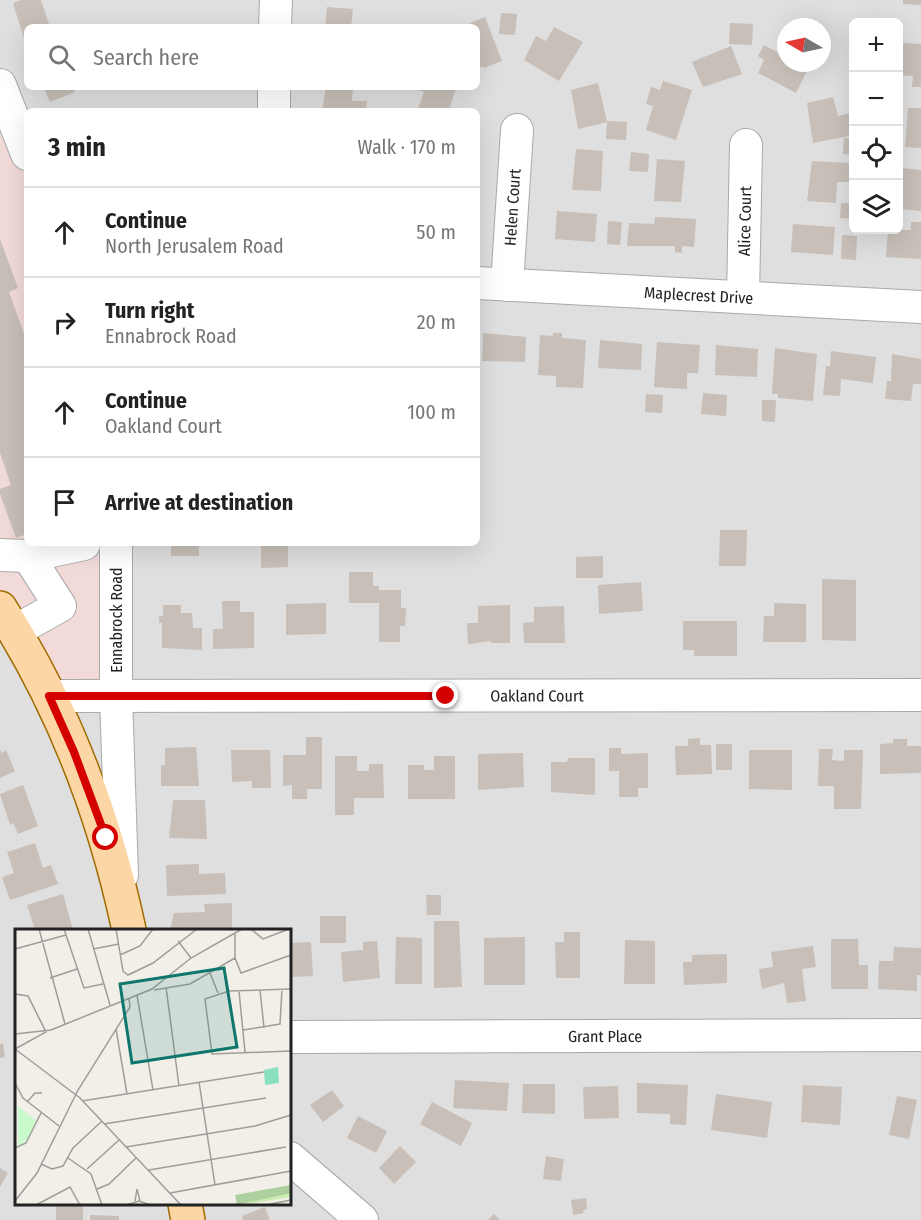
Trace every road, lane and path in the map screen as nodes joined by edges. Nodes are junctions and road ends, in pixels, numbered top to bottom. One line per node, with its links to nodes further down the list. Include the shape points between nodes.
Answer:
1 (276, 0): 2 (street)
2 (275, 24)
3 (0, 85): 8 (street)
4 (274, 90): 5 (street)
5 (274, 108)
6 (517, 130): 9 (street, Helen Court)
7 (746, 145): 10 (street, Alice Court)
8 (24, 146)
9 (492, 284): 10 (street, Maplecrest Drive)
10 (743, 297): 11 (street, Maplecrest Drive)
11 (921, 307)
12 (71, 546): 14 (street)
13 (116, 546): 18 (street, Ennabrock Road)
14 (14, 555): 15 (street, via 60,606)
15 (7, 620): 17 (main road)
16 (921, 695): 18 (street, Oakland Court)
17 (49, 696): 18 (street, Ennabrock Road); 19 (main road, via 96,809)
18 (116, 696): 19 (street, Ennabrock Road)
19 (126, 915)
20 (921, 1035): 21 (street, Grant Place)
21 (291, 1037)
22 (291, 1159): 25 (street)
23 (185, 1205): 24 (main road)
24 (188, 1220)
25 (362, 1220)

